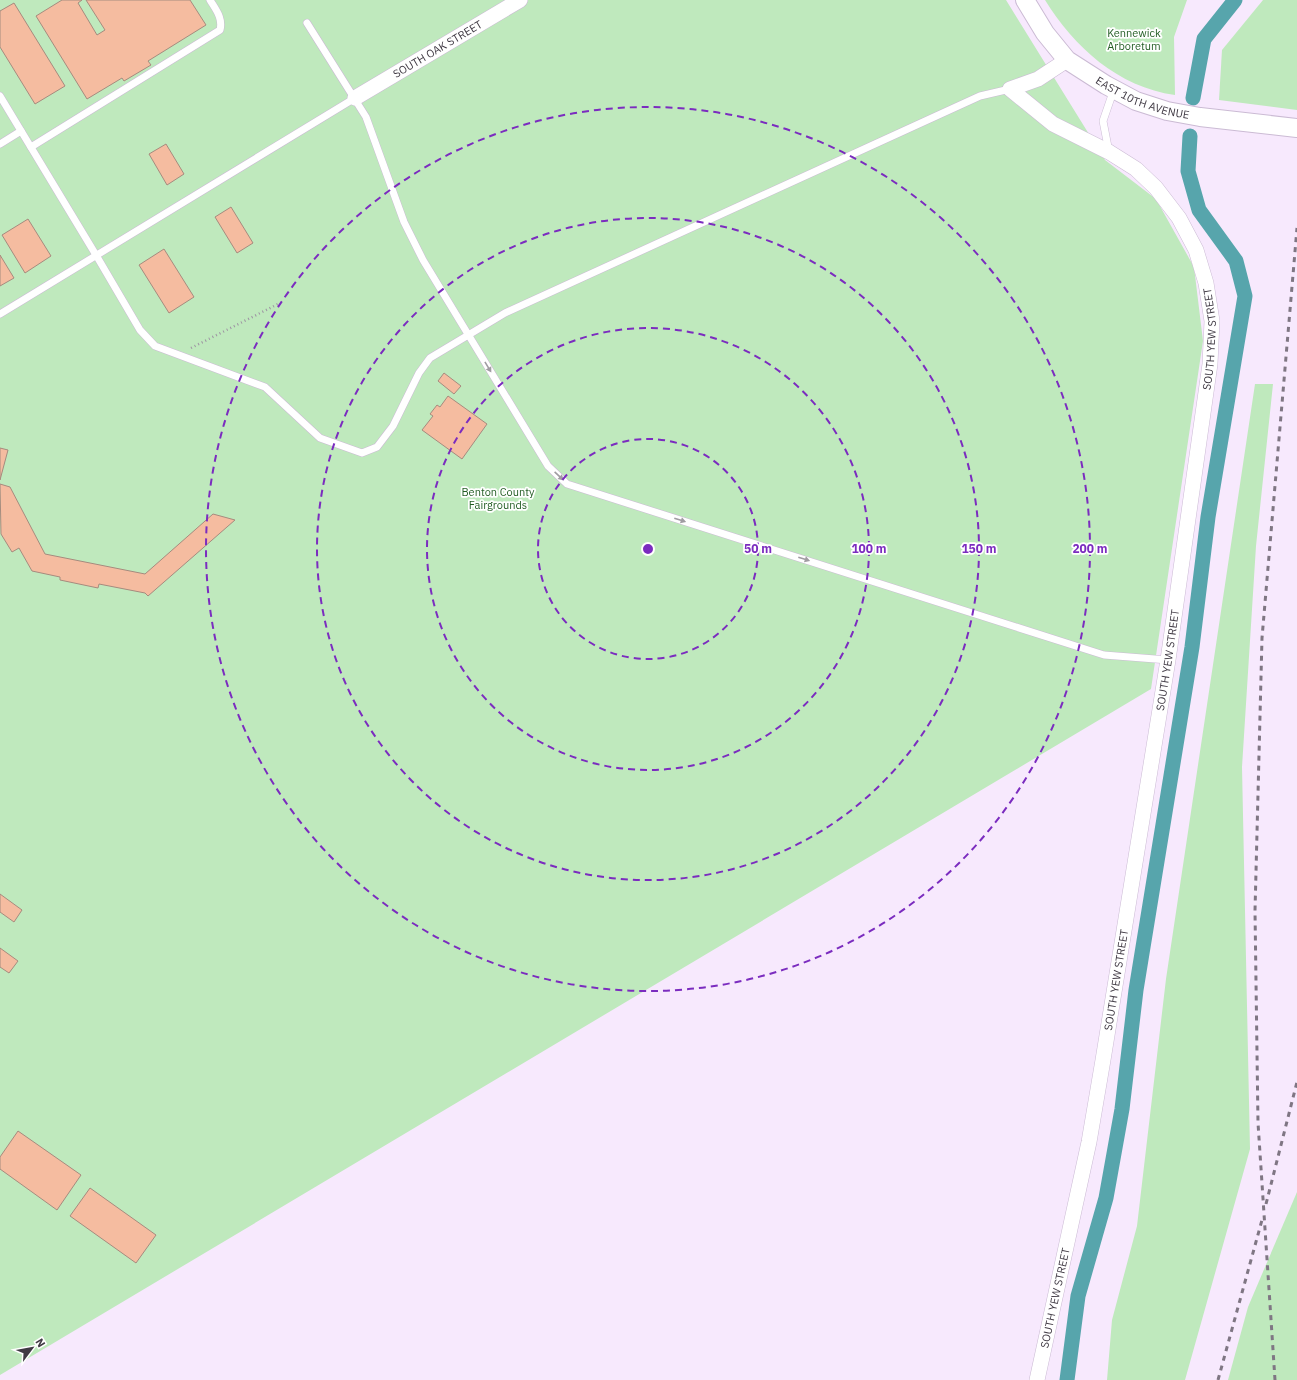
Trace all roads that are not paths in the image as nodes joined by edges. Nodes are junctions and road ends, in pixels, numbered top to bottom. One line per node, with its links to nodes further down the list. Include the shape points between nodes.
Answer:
1 (210, 0): 13 (lane, via 222,24 220,30)
2 (520, 0): 9 (street, SOUTH OAK STREET)
3 (1025, 0): 5 (street, EAST 10TH AVENUE)
4 (307, 22): 9 (lane)
5 (1067, 60): 6 (street, via 1038,79); 7 (street, EAST 10TH AVENUE)
6 (1010, 89): 14 (street, SOUTH YEW STREET, via 1053,124); 17 (lane, via 980,96 505,313)
7 (1114, 89): 10 (street, EAST 10TH AVENUE, via 1136,101 1167,111); 14 (lane, via 1103,121)
8 (0, 96): 11 (lane)
9 (355, 98): 15 (lane); 17 (lane, via 375,138 404,222 423,260)
10 (1297, 128)
11 (21, 131): 12 (lane); 13 (lane)
12 (0, 144)
13 (31, 147): 15 (lane)
14 (1109, 152): 18 (street, SOUTH YEW STREET, via 1136,169 1156,188 1179,218 1196,250 1206,283 1212,321 1210,364)
15 (96, 255): 16 (lane); 17 (lane, via 140,330 155,346 265,387 320,438 362,453 377,447 393,426 419,373 430,358)
16 (0, 314)
17 (468, 334): 18 (lane, one-way to 18, via 548,466 567,484 1104,655)
18 (1168, 660): 19 (street, SOUTH YEW STREET, via 1089,1142)
19 (1037, 1380)

